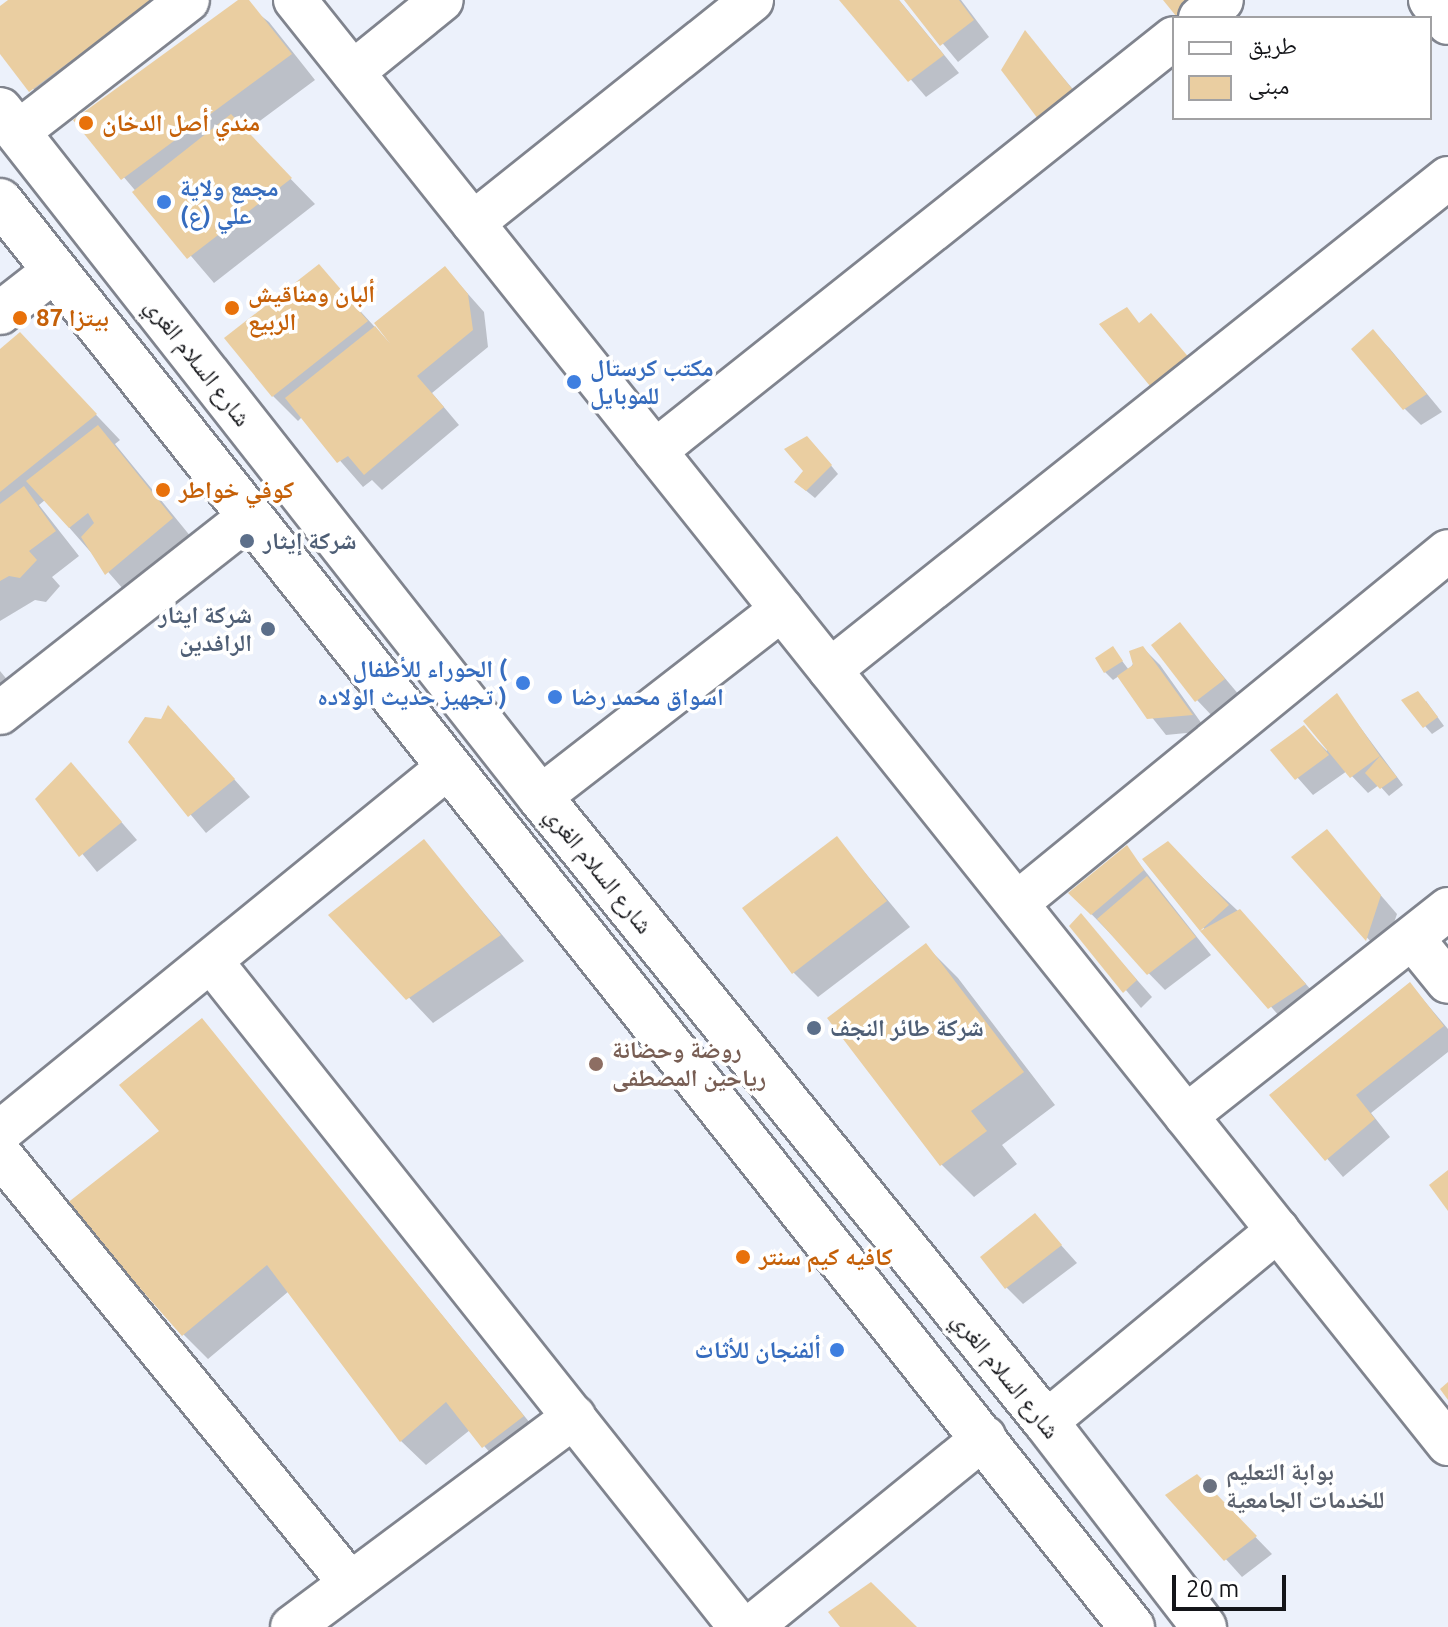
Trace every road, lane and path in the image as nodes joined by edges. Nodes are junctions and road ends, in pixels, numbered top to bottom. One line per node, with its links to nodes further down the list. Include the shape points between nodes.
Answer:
1 (188, 0): 11 (street)
2 (295, 0): 10 (street)
3 (442, 0): 10 (street)
4 (752, 0): 14 (street)
5 (1222, 0): 7 (street)
6 (1430, 0): 8 (street)
7 (1202, 16)
8 (1448, 23)
9 (1172, 40): 17 (street)
10 (353, 72): 14 (street)
11 (9, 121): 24 (main road, شارع السلام الغري)
12 (1448, 178): 21 (street)
13 (0, 201): 15 (main road)
14 (473, 223): 17 (street)
15 (54, 271): 16 (street); 18 (main road)
16 (0, 313)
17 (655, 451): 20 (street)
18 (248, 518): 22 (street); 23 (main road)
19 (1448, 551): 25 (street)
20 (782, 609): 21 (street); 24 (street)
21 (830, 670): 25 (street)
22 (0, 713)
23 (446, 769): 28 (street); 36 (main road)
24 (540, 797): 35 (main road, شارع السلام الغري)
25 (1017, 903): 30 (street)
26 (1448, 909): 27 (street)
27 (1413, 939): 29 (street); 30 (street)
28 (211, 961): 31 (street); 34 (street)
29 (1448, 982)
30 (1186, 1116): 33 (street)
31 (0, 1132)
32 (0, 1154): 40 (street)
33 (1278, 1230): 35 (street); 37 (street)
34 (574, 1417): 40 (street); 42 (street)
35 (1046, 1422): 38 (main road, شارع السلام الغري)
36 (985, 1437): 39 (main road); 43 (street)
37 (1448, 1444)
38 (1102, 1498): 39 (main road); 45 (main road, شارع السلام الغري)
39 (1056, 1534): 44 (main road)
40 (350, 1583): 41 (street)
41 (292, 1627)
42 (740, 1627)
43 (751, 1627)
44 (1132, 1627)
45 (1204, 1627)

